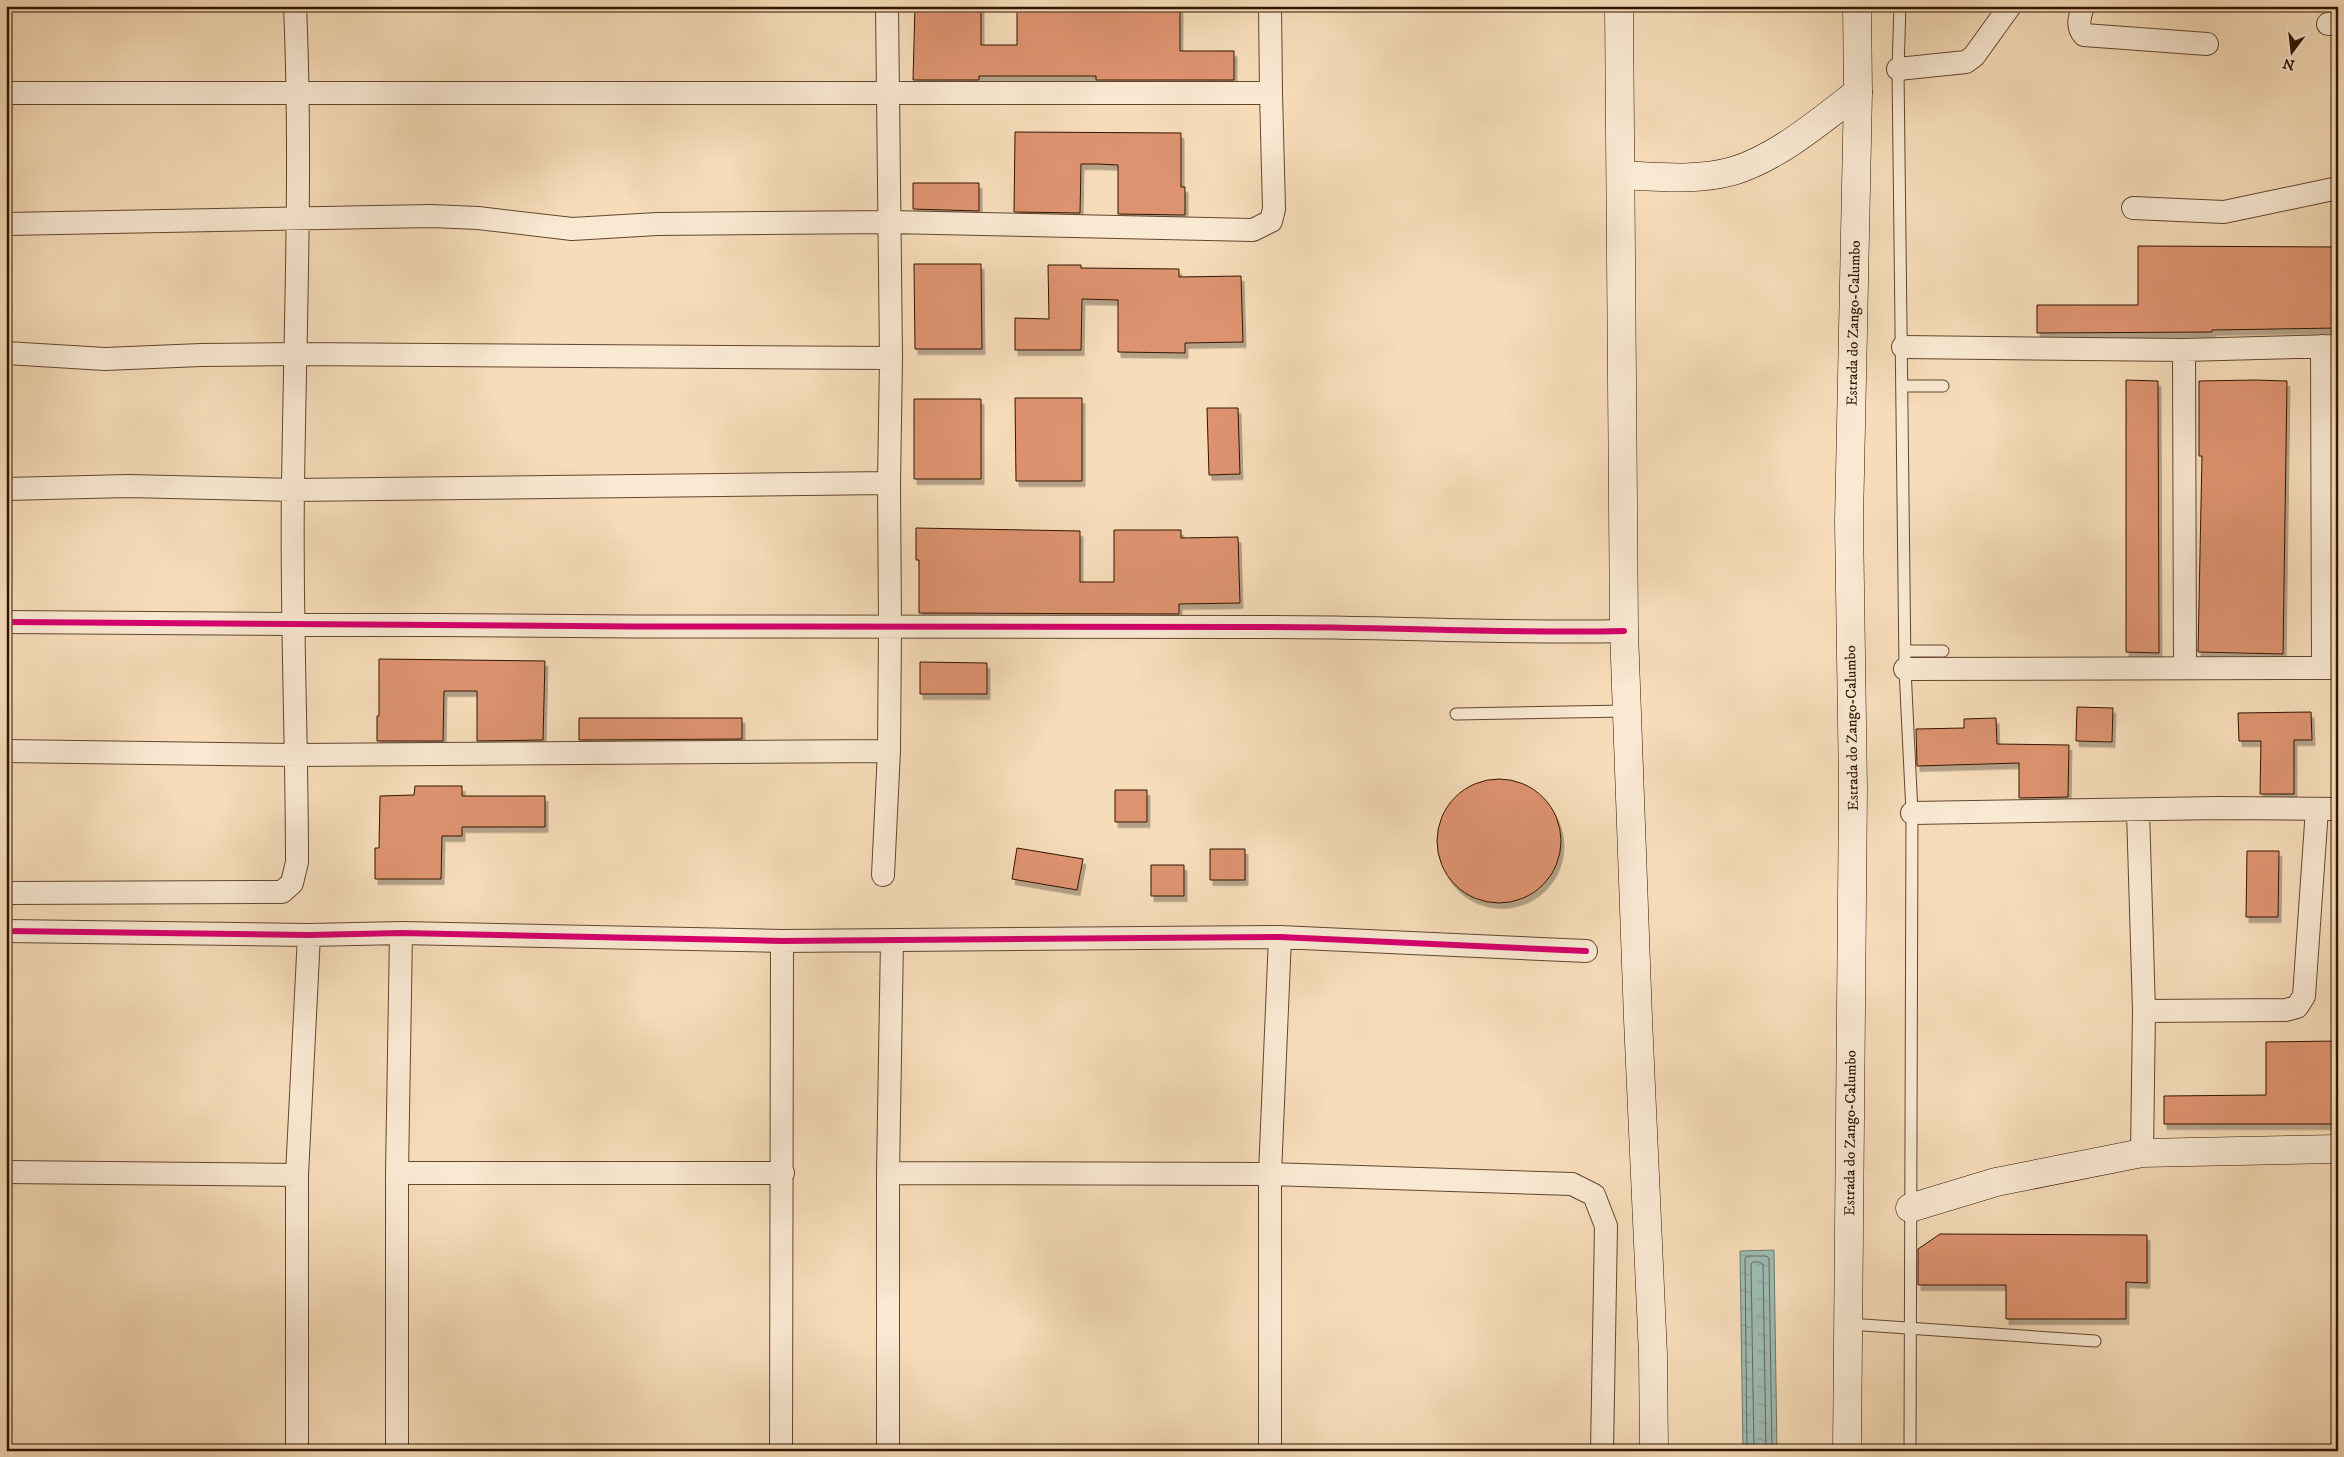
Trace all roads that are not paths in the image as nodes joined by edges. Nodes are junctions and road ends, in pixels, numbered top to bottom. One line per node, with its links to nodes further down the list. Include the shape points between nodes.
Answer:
1 (295, 6): 14 (street)
2 (887, 6): 11 (street)
3 (1270, 6): 15 (street)
4 (1619, 6): 16 (main road)
5 (1857, 6): 12 (main road, Estrada do Zango-Calumbo)
6 (1900, 6): 10 (lane)
7 (2010, 6): 10 (street, via 1974,56 1966,62)
8 (2083, 6): 9 (street, via 2079,24 2084,35)
9 (2207, 44)
10 (1898, 69): 22 (lane)
11 (889, 92): 14 (street); 15 (street); 20 (street)
12 (1858, 92): 16 (main road, via 1786,144 1732,171 1672,177); 69 (main road, Estrada do Zango-Calumbo, via 1850,521 1853,789)
13 (6, 93): 14 (street)
14 (299, 93): 19 (street)
15 (1271, 93): 20 (street, via 1274,209 1271,221 1252,230)
16 (1622, 175): 37 (main road)
17 (2338, 188): 18 (street, via 2224,212)
18 (2133, 208)
19 (299, 220): 20 (street, via 432,216 572,229 657,224); 21 (street); 26 (street)
20 (890, 222): 27 (street)
21 (6, 224)
22 (1903, 346): 24 (street); 28 (lane)
23 (2330, 346): 24 (street); 30 (street)
24 (2184, 350): 40 (street)
25 (6, 353): 26 (street, via 105,359)
26 (295, 354): 27 (street); 33 (street)
27 (891, 358): 31 (street)
28 (1904, 386): 29 (lane); 39 (lane)
29 (1943, 386)
30 (2330, 473): 41 (street)
31 (889, 483): 33 (street); 36 (street)
32 (6, 489): 33 (street, via 128,486)
33 (293, 490): 35 (street)
34 (6, 622): 35 (street)
35 (293, 624): 36 (street); 46 (street)
36 (890, 628): 37 (street, via 1277,626); 45 (street)
37 (1624, 631): 42 (main road)
38 (1944, 651): 39 (lane)
39 (1905, 660): 40 (street); 49 (lane)
40 (2185, 667): 41 (street)
41 (2330, 668)
42 (1628, 711): 43 (lane); 78 (main road, via 1654,1355)
43 (1456, 714)
44 (6, 750): 46 (street)
45 (889, 751): 46 (street); 50 (street)
46 (297, 755): 51 (street, via 297,862 292,883 282,892)
47 (2327, 809): 48 (street); 59 (street, via 2304,996 2297,1007 2286,1010)
48 (2138, 811): 49 (street); 59 (street)
49 (1912, 814): 68 (lane)
50 (884, 875)
51 (6, 893)
52 (6, 931): 54 (street)
53 (401, 933): 54 (street); 57 (street); 63 (street)
54 (309, 935): 67 (street)
55 (1280, 937): 56 (street); 58 (street); 66 (street)
56 (892, 940): 57 (street); 65 (street)
57 (782, 941): 64 (street)
58 (1586, 950)
59 (2144, 1011): 61 (street)
60 (2338, 1149): 61 (main road)
61 (2142, 1153): 68 (main road, via 1996,1182)
62 (6, 1172): 67 (street)
63 (397, 1172): 64 (street); 73 (street)
64 (783, 1173): 74 (street)
65 (888, 1173): 66 (street); 75 (street)
66 (1270, 1174): 76 (street); 77 (street, via 1572,1184 1594,1195 1606,1226)
67 (297, 1175): 72 (street)
68 (1910, 1208): 70 (lane)
69 (1849, 1324): 70 (lane); 79 (main road, Estrada do Zango-Calumbo)
70 (1911, 1329): 71 (lane); 80 (lane)
71 (2095, 1341)
72 (297, 1451)
73 (397, 1451)
74 (781, 1451)
75 (888, 1451)
76 (1270, 1451)
77 (1602, 1451)
78 (1654, 1451)
79 (1848, 1451)
80 (1910, 1451)

